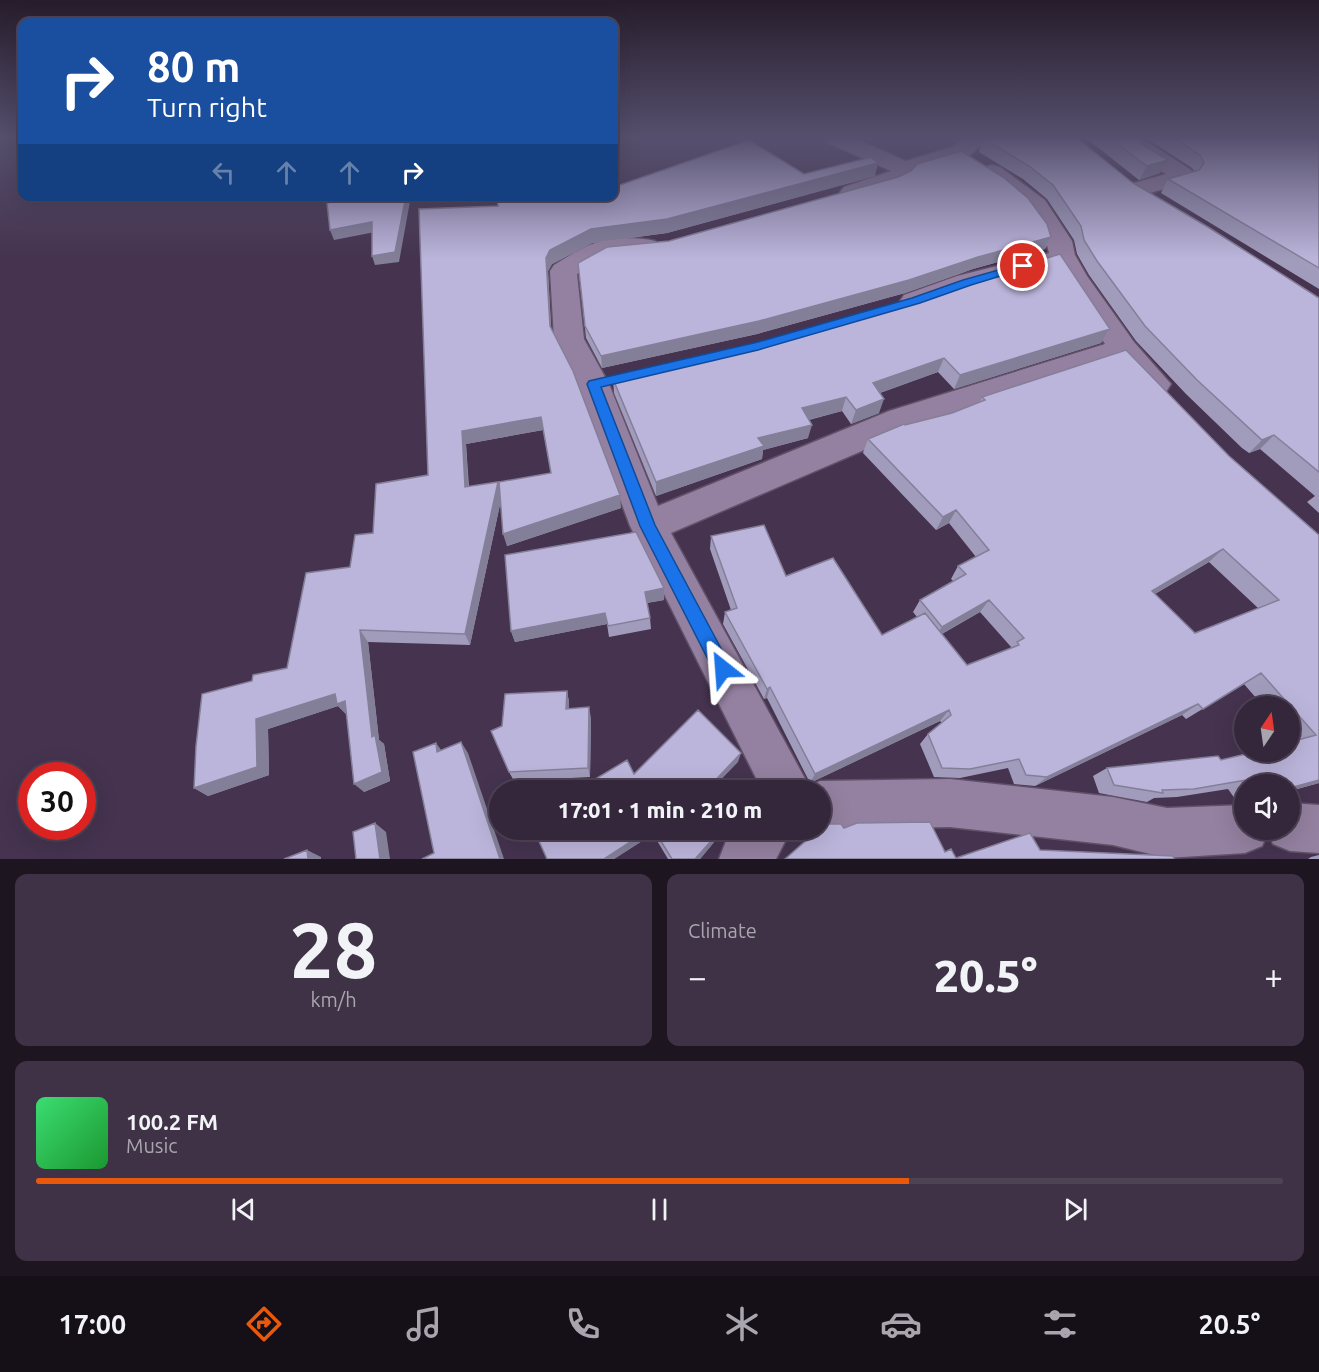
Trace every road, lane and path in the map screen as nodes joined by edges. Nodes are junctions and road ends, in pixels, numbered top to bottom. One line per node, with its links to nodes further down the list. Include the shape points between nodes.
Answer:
1 (894, 178): 4 (street)
2 (1006, 178): 7 (street, via 1037,205 1059,241)
3 (1171, 178): 5 (street, via 1126,183)
4 (829, 198)
5 (1163, 206)
6 (668, 243): 11 (street, via 602,250 563,271 569,339 604,381)
7 (1062, 255): 8 (street); 9 (street)
8 (893, 307)
9 (1123, 349): 10 (street); 11 (street, via 901,420)
10 (1173, 404)
11 (648, 526): 12 (street)
12 (782, 780)
13 (831, 805): 18 (street, via 950,803 1113,821)
14 (1300, 828): 15 (street)
15 (1319, 829)
16 (1234, 832): 18 (street)
17 (760, 840): 19 (street)
18 (1177, 846)
19 (744, 859)

